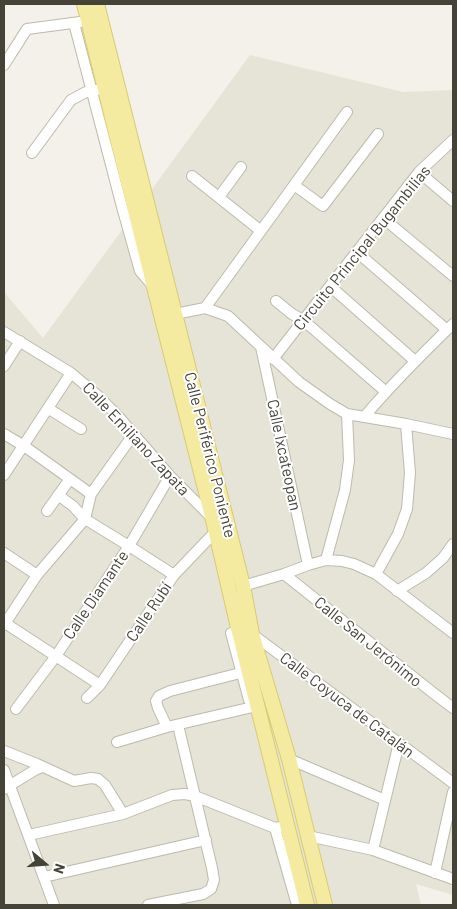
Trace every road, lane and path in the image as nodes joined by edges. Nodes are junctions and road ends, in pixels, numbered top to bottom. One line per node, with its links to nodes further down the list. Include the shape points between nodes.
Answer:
1 (84, 4): 3 (main road, Calle Periférico Poniente)
2 (96, 4): 5 (main road, Calle Periférico Poniente)
3 (81, 22): 4 (street, via 27,30); 5 (main road, Calle Periférico Poniente)
4 (4, 65)
5 (105, 89): 9 (street, via 86,92 71,100); 23 (main road, Calle Periférico Poniente); 50 (main road, Calle Periférico Poniente)
6 (347, 112): 13 (street)
7 (378, 134): 13 (street, via 323,206)
8 (452, 142): 11 (street, Circuito Principal Bugambilias)
9 (32, 153)
10 (241, 167): 14 (street)
11 (419, 172): 15 (street); 16 (street, Circuito Principal Bugambilias)
12 (192, 176): 14 (street)
13 (294, 185): 17 (street)
14 (219, 197): 17 (street)
15 (453, 201)
16 (383, 218): 18 (street, Circuito Principal Bugambilias); 19 (street)
17 (261, 231): 22 (street)
18 (357, 252): 20 (street, Circuito Principal Bugambilias); 25 (street)
19 (453, 276)
20 (330, 286): 24 (street, Circuito Principal Bugambilias); 30 (street)
21 (276, 301): 24 (street)
22 (205, 308): 23 (street); 28 (street, via 228,316)
23 (175, 314): 60 (main road, Calle Periférico Poniente)
24 (303, 320): 29 (street, Circuito Principal Bugambilias); 33 (street)
25 (450, 327): 30 (street)
26 (4, 332): 27 (street, Calle Emiliano Zapata)
27 (20, 341): 31 (street); 32 (street, Calle Emiliano Zapata)
28 (261, 346): 29 (street); 55 (street, Calle Ixcateopan)
29 (273, 358): 35 (street, via 299,382)
30 (415, 361): 33 (street)
31 (4, 366)
32 (71, 373): 34 (street); 41 (street, Calle Emiliano Zapata, via 96,394)
33 (386, 392): 36 (street)
34 (49, 409): 38 (street); 42 (street)
35 (348, 414): 36 (street); 54 (street, via 346,482)
36 (364, 417): 37 (street)
37 (406, 424): 40 (street); 57 (street, via 410,473 407,509 398,534)
38 (81, 429)
39 (4, 434): 42 (street)
40 (453, 434)
41 (134, 435): 44 (street, Calle Emiliano Zapata); 46 (street)
42 (24, 446): 43 (street); 45 (street)
43 (4, 475)
44 (170, 476): 50 (street, Calle Emiliano Zapata); 52 (street, Calle Diamante)
45 (70, 479): 46 (street); 47 (street)
46 (91, 494): 49 (street)
47 (58, 496): 48 (street); 49 (street)
48 (47, 511)
49 (85, 519): 52 (street); 58 (street)
50 (215, 526): 59 (street, Calle Rubí); 63 (main road, Calle Periférico Poniente)
51 (453, 544): 61 (street, via 426,573)
52 (129, 546): 59 (street); 65 (street, Calle Diamante)
53 (4, 553): 58 (street)
54 (326, 560): 55 (street); 57 (street, via 354,564)
55 (308, 565): 56 (street)
56 (284, 574): 60 (street); 70 (street, Calle San Jerónimo)
57 (376, 574): 61 (street)
58 (37, 575): 62 (street)
59 (174, 575): 67 (street, Calle Rubí)
60 (243, 586): 63 (main road, Calle Periférico Poniente)
61 (397, 591): 64 (street)
62 (4, 624): 65 (street)
63 (246, 633): 66 (main road, Calle Periférico Poniente); 75 (street, Calle Coyuca de Catalán); 77 (main road, Calle Periférico Poniente)
64 (453, 633)
65 (56, 656): 67 (street); 71 (street, Calle Diamante)
66 (245, 672): 69 (main road, Calle Periférico Poniente); 73 (street, via 160,696 156,701)
67 (100, 685): 68 (street, Calle Rubí)
68 (87, 698)
69 (254, 707): 72 (street); 86 (main road, Calle Periférico Poniente)
70 (453, 708)
71 (16, 709)
72 (178, 724): 73 (street); 83 (street)
73 (167, 727): 74 (street)
74 (118, 742)
75 (398, 743): 80 (street, Calle Coyuca de Catalán); 84 (street)
76 (4, 751): 78 (street)
77 (289, 759): 84 (street); 88 (main road, Calle Periférico Poniente)
78 (42, 767): 81 (street); 85 (street, via 74,781 98,779 106,785)
79 (4, 770): 81 (street)
80 (453, 783)
81 (6, 787): 87 (street)
82 (453, 792): 92 (street)
83 (195, 796): 85 (street, via 172,795); 86 (street); 89 (street)
84 (385, 800): 90 (street)
85 (123, 814): 87 (street)
86 (281, 827): 91 (main road, Calle Periférico Poniente)
87 (29, 835): 93 (street)
88 (308, 836): 90 (street); 99 (main road, Calle Periférico Poniente)
89 (206, 840): 93 (street); 96 (street, via 214,880 211,888 203,894)
90 (373, 850): 92 (street)
91 (291, 864): 97 (street); 98 (main road, Calle Periférico Poniente)
92 (435, 873): 94 (street)
93 (44, 877): 95 (street)
94 (453, 879)
95 (54, 905)
96 (148, 905)
97 (297, 905)
98 (307, 905)
99 (325, 905)

